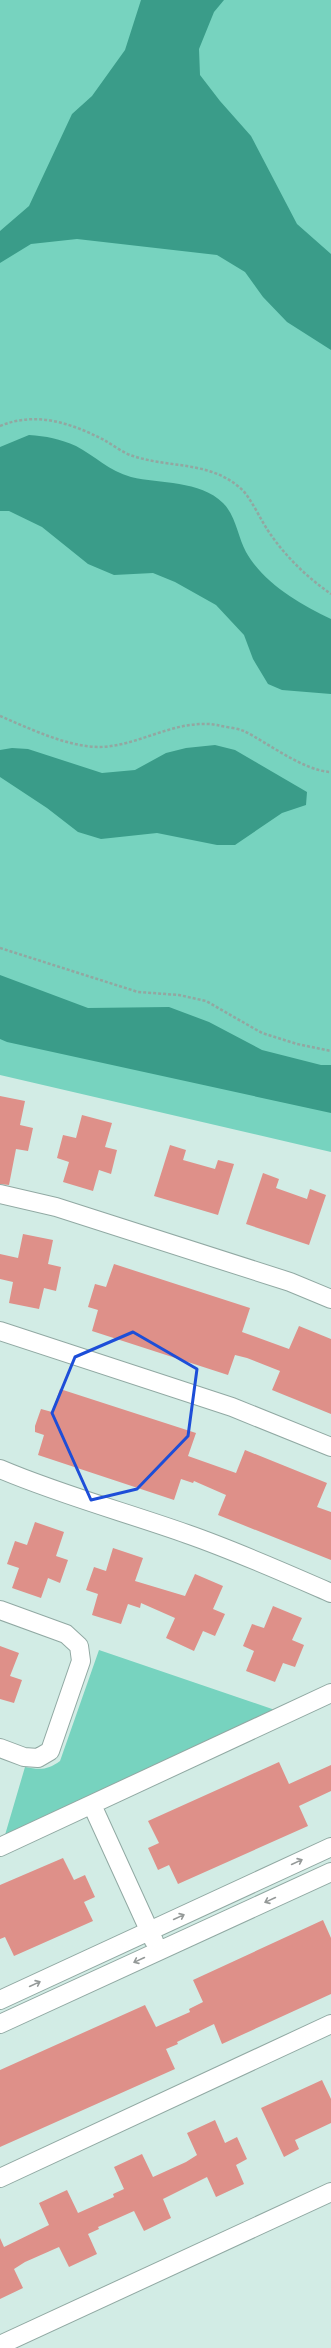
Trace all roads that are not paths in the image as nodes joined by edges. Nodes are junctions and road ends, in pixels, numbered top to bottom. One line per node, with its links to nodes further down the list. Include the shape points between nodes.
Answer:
1 (0, 1194): 2 (street, via 56,1206 290,1282)
2 (331, 1299)
3 (0, 1331): 4 (street, via 232,1406)
4 (331, 1447)
5 (0, 1469): 6 (street, via 44,1487 257,1560)
6 (331, 1593)
7 (0, 1610): 9 (street, via 66,1634 79,1646 81,1661 50,1750 38,1758 24,1757)
8 (331, 1692): 10 (street)
9 (0, 1748)
10 (92, 1804): 11 (street); 14 (street)
11 (0, 1847)
12 (331, 1847): 14 (street, one-way to 12)
13 (331, 1872): 15 (street, one-way to 15)
14 (149, 1931): 15 (street); 16 (street, one-way to 14)
15 (159, 1951): 17 (street, one-way to 17)
16 (0, 2000)
17 (0, 2024)
18 (331, 2024): 19 (street)
19 (0, 2178)
20 (331, 2192): 21 (street)
21 (0, 2345)

